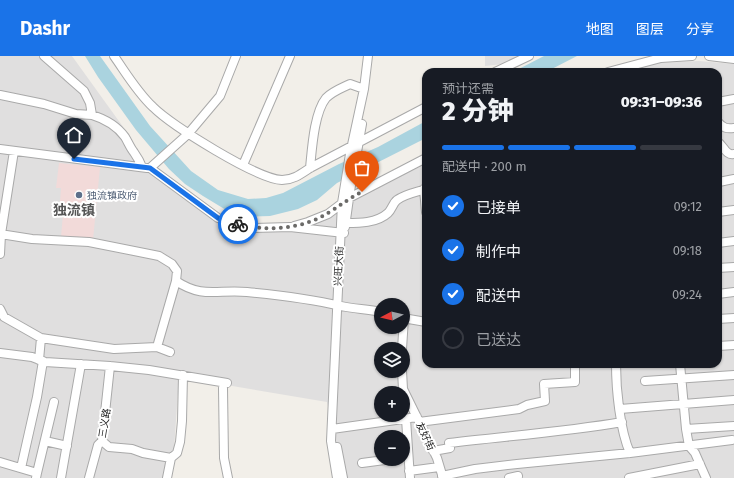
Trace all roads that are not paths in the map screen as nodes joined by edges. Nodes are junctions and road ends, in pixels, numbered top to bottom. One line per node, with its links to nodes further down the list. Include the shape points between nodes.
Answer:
1 (44, 56): 20 (street, via 84,91)
2 (114, 56): 23 (street, via 146,100 161,115)
3 (236, 56): 23 (street, via 220,96)
4 (290, 56): 30 (street)
5 (368, 56): 15 (street, 兴旺大街)
6 (371, 56): 26 (street, 兴旺大街, via 366,100)
7 (529, 56): 12 (street)
8 (692, 56): 11 (street, via 661,58)
9 (709, 56): 10 (street)
10 (734, 58)
11 (634, 64): 13 (street); 14 (street)
12 (504, 68)
13 (621, 68)
14 (637, 68)
15 (364, 89): 26 (street, 兴旺大街); 32 (street, via 350,84 336,90 326,99 317,118)
16 (0, 95): 20 (street, via 76,114)
17 (734, 100): 18 (street)
18 (722, 102)
19 (422, 109): 26 (street)
20 (92, 115): 31 (street, via 116,127)
21 (722, 126): 22 (street)
22 (734, 128)
23 (188, 134): 30 (street); 31 (street)
24 (722, 147): 28 (street, via 727,153)
25 (0, 149): 27 (street)
26 (354, 149): 32 (street); 36 (street, 兴旺大街)
27 (14, 151): 31 (street); 42 (street)
28 (734, 155)
29 (422, 160): 36 (street)
30 (243, 166): 32 (street, via 272,179 284,180 298,176)
31 (146, 168): 40 (street, via 218,218 252,228)
32 (310, 168)
33 (734, 179): 34 (street)
34 (722, 181)
35 (422, 190): 39 (street, via 396,201 388,213 374,221)
36 (346, 198): 39 (street, 兴旺大街); 40 (street, via 328,214)
37 (734, 210): 38 (street)
38 (722, 212)
39 (343, 223): 41 (street, 兴旺大街)
40 (290, 227): 41 (street)
41 (342, 233): 51 (street, 兴旺大街)
42 (1, 234): 45 (street); 48 (street, via 89,242 159,256 172,264 177,271)
43 (734, 241): 44 (street)
44 (722, 242)
45 (0, 254)
46 (734, 267): 47 (street)
47 (722, 268)
48 (176, 281): 51 (street, via 190,289 210,292 237,291 279,295); 60 (street)
49 (734, 292): 50 (street)
50 (722, 294)
51 (339, 305): 53 (street); 84 (street, 兴旺大街)
52 (0, 309): 58 (street, via 4,316)
53 (374, 311)
54 (734, 318): 56 (street)
55 (410, 319): 57 (street)
56 (722, 319)
57 (422, 321)
58 (40, 338): 60 (street, via 114,349); 64 (street)
59 (734, 345): 61 (street)
60 (157, 346): 62 (street)
61 (722, 346)
62 (170, 352)
63 (0, 354): 64 (street, via 32,357)
64 (41, 361): 65 (street); 99 (street, via 37,397)
65 (81, 364): 66 (street); 89 (street)
66 (110, 366): 70 (street); 88 (street, 三义路)
67 (575, 368): 80 (street, via 575,382 544,384 545,401 527,404 519,409)
68 (616, 368): 78 (street)
69 (680, 368): 73 (street)
70 (183, 375): 93 (street, via 180,442 177,453); 107 (street, via 225,385 224,458)
71 (734, 375): 73 (street)
72 (402, 378): 80 (street, 友好街, via 403,389)
73 (681, 378): 74 (street); 77 (street)
74 (645, 381)
75 (734, 400): 77 (street)
76 (54, 402): 87 (street)
77 (684, 404): 78 (street); 85 (street)
78 (620, 409): 82 (street)
79 (410, 419): 80 (street)
80 (418, 420): 91 (street, 友好街)
81 (384, 422): 84 (street)
82 (622, 422): 91 (street, via 449,443 450,448); 92 (street, via 625,443)
83 (734, 426): 85 (street)
84 (334, 429): 108 (street, 兴旺大街, via 331,441); 109 (street, 兴旺大街)
85 (686, 429): 90 (street)
86 (732, 440): 90 (street)
87 (45, 441): 89 (street); 101 (street)
88 (102, 441): 93 (street, via 109,447 132,449); 105 (street, 三义路, via 98,445)
89 (67, 446): 104 (street)
90 (689, 446): 92 (street); 97 (street)
91 (433, 451): 98 (street, 友好街)
92 (630, 453): 103 (street, via 475,469)
93 (171, 458): 106 (street)
94 (374, 461): 96 (street)
95 (0, 462): 99 (street)
96 (362, 463)
97 (700, 464): 111 (street); 112 (street)
98 (439, 467): 100 (street); 103 (street, 友好街)
99 (21, 468): 101 (street)
100 (410, 474)
101 (37, 476)
102 (518, 476): 110 (street)
103 (442, 477)
104 (61, 478)
105 (89, 478)
106 (167, 478)
107 (228, 478)
108 (337, 478)
109 (343, 478)
110 (509, 478)
111 (629, 478)
112 (706, 478)

